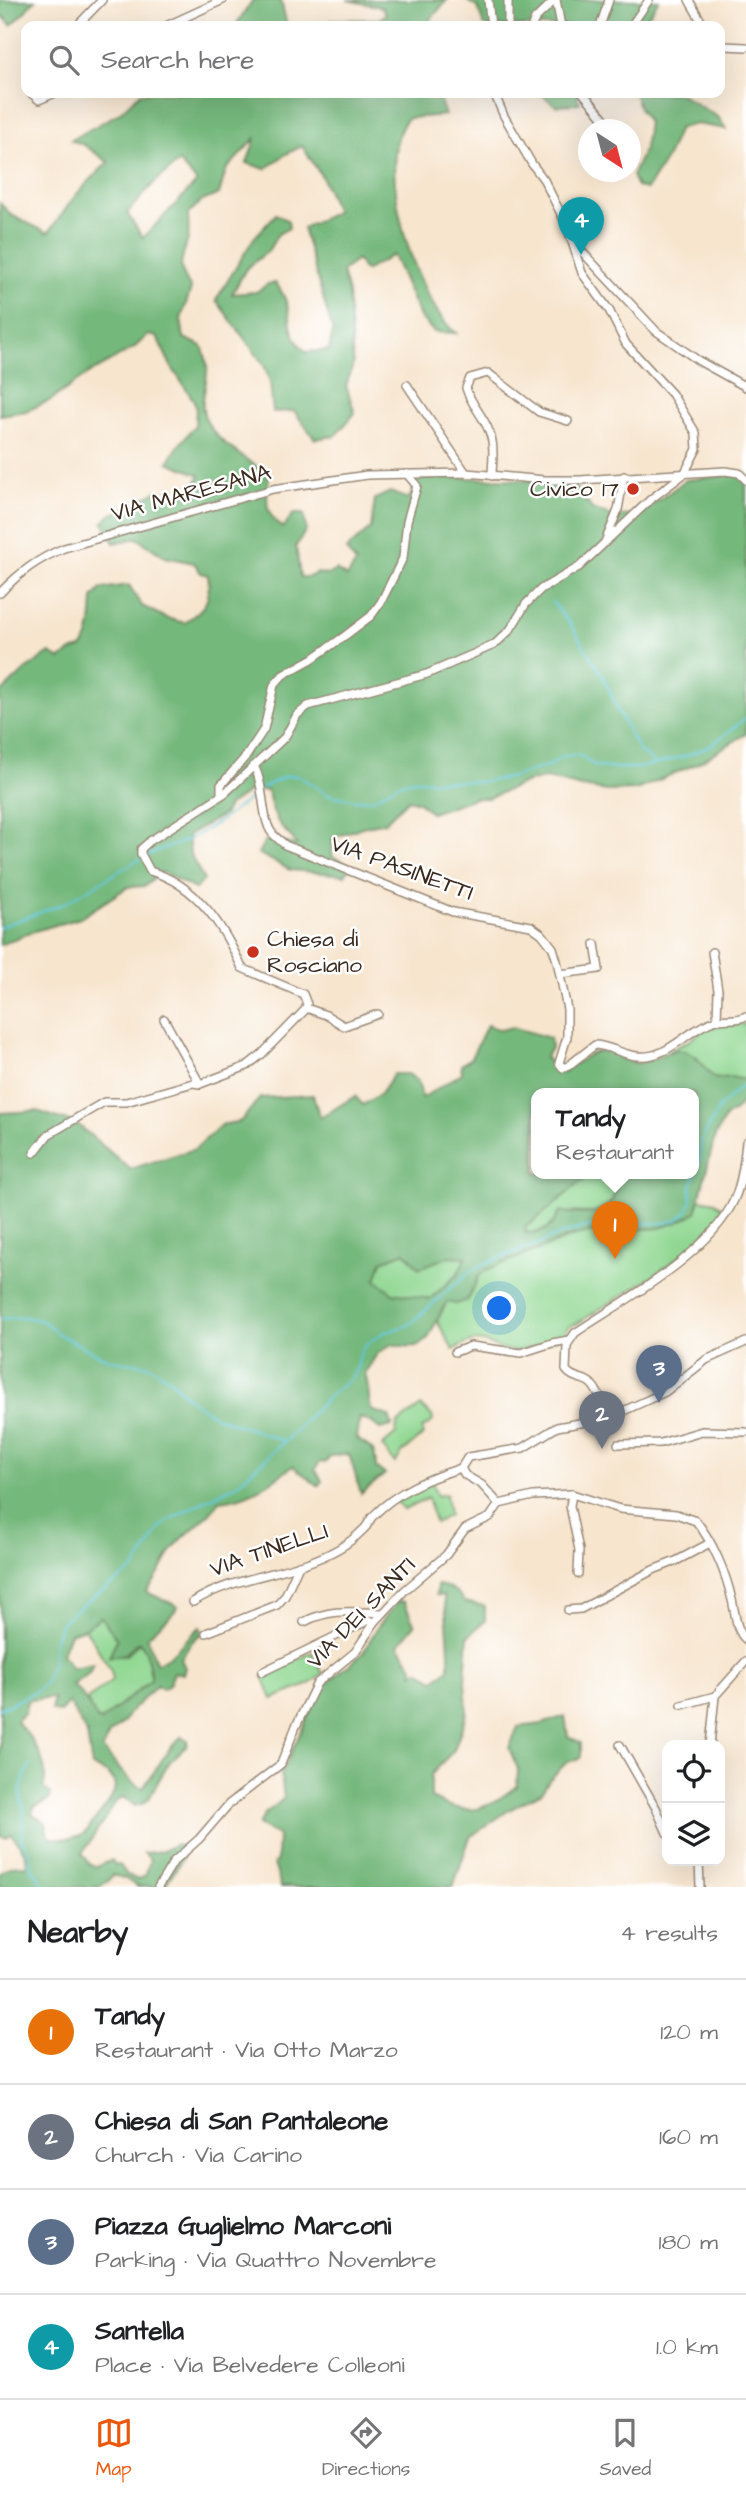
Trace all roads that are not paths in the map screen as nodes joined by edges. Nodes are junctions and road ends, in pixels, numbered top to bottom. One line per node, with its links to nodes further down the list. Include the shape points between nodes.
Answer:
1 (102, 0): 9 (street)
2 (223, 0): 10 (street)
3 (488, 0): 11 (street)
4 (508, 0): 12 (street)
5 (556, 0): 13 (street); 14 (street)
6 (609, 0): 15 (street)
7 (649, 0): 16 (street)
8 (689, 0): 17 (street)
9 (82, 21)
10 (177, 21)
11 (490, 21)
12 (508, 21)
13 (533, 21)
14 (560, 21)
15 (602, 21)
16 (634, 21)
17 (701, 21)
18 (725, 46): 19 (street)
19 (746, 47)
20 (496, 98): 23 (street, via 544,180)
21 (587, 98): 22 (street)
22 (605, 119)
23 (572, 242): 25 (street, via 656,331); 29 (street, via 582,273 626,344 671,394 696,433 697,449)
24 (407, 385): 27 (street)
25 (746, 387)
26 (568, 421): 30 (street, via 539,412 488,373 470,378 466,388 470,401 492,441)
27 (466, 473): 28 (street, VIA MARESANA); 30 (street, VIA MARESANA)
28 (407, 474): 34 (street, VIA MARESANA, via 273,489 64,548 20,572); 36 (street, via 417,486 406,545 381,602 346,635 274,685 264,729 222,785)
29 (684, 474): 31 (street, VIA MARESANA); 32 (street, VIA MARESANA, via 725,471 739,473); 33 (street, via 651,499)
30 (492, 476): 31 (street, VIA MARESANA, via 545,480)
31 (624, 476): 33 (street, via 618,510)
32 (746, 480)
33 (603, 547): 35 (street, via 541,589 494,645 427,674 308,706 285,737)
34 (0, 593)
35 (254, 766): 36 (street); 39 (street, VIA PASINETTI, via 267,822 285,845 453,912 531,926 553,948)
36 (221, 794): 40 (street, via 150,841 141,854 150,871 168,876 214,916 242,968 303,994)
37 (595, 944): 39 (street, via 599,970)
38 (712, 952): 44 (street)
39 (561, 974): 44 (street, VIA PASINETTI, via 568,1026 559,1063 563,1068 595,1045 637,1056 660,1052)
40 (306, 1008): 41 (street, via 344,1026); 45 (street, via 247,1066)
41 (378, 1014)
42 (746, 1016): 44 (street, VIA PASINETTI)
43 (164, 1019): 45 (street)
44 (717, 1020)
45 (200, 1084): 47 (street, via 104,1102 48,1135)
46 (746, 1142): 48 (street, via 739,1187 716,1229 685,1259)
47 (34, 1153)
48 (569, 1340): 50 (street, via 521,1353 471,1346); 51 (street, via 566,1370 594,1386)
49 (746, 1342): 51 (street, VIA TINELLI, via 717,1353 665,1392)
50 (455, 1352)
51 (608, 1418): 54 (street, VIA TINELLI, via 557,1427 523,1448 468,1457)
52 (746, 1432): 53 (street, via 702,1431 661,1443)
53 (618, 1444)
54 (461, 1468): 56 (street); 58 (street, VIA TINELLI, via 421,1481 390,1502 340,1548)
55 (572, 1494): 56 (street); 57 (street, via 620,1509 689,1517); 59 (street)
56 (499, 1504): 62 (street, VIA DEI SANTI, via 490,1517 465,1529 446,1555)
57 (710, 1543): 61 (street, via 581,1609); 66 (street)
58 (299, 1564): 60 (street, VIA TINELLI, via 210,1591); 65 (street, via 276,1605)
59 (578, 1574)
60 (193, 1602)
61 (568, 1609)
62 (383, 1613): 63 (street, via 333,1611); 64 (street, VIA DEI SANTI)
63 (304, 1622)
64 (375, 1622): 68 (street, via 369,1620); 75 (street, VIA DEI SANTI, via 355,1651 317,1683 281,1764 229,1804 174,1861)
65 (206, 1633)
66 (746, 1640)
67 (746, 1661): 69 (street)
68 (262, 1672)
69 (715, 1696): 70 (street); 71 (street)
70 (682, 1705)
71 (711, 1740)
72 (620, 1745): 73 (street)
73 (662, 1822)
74 (699, 1866): 76 (street)
75 (158, 1887)
76 (700, 1887)

